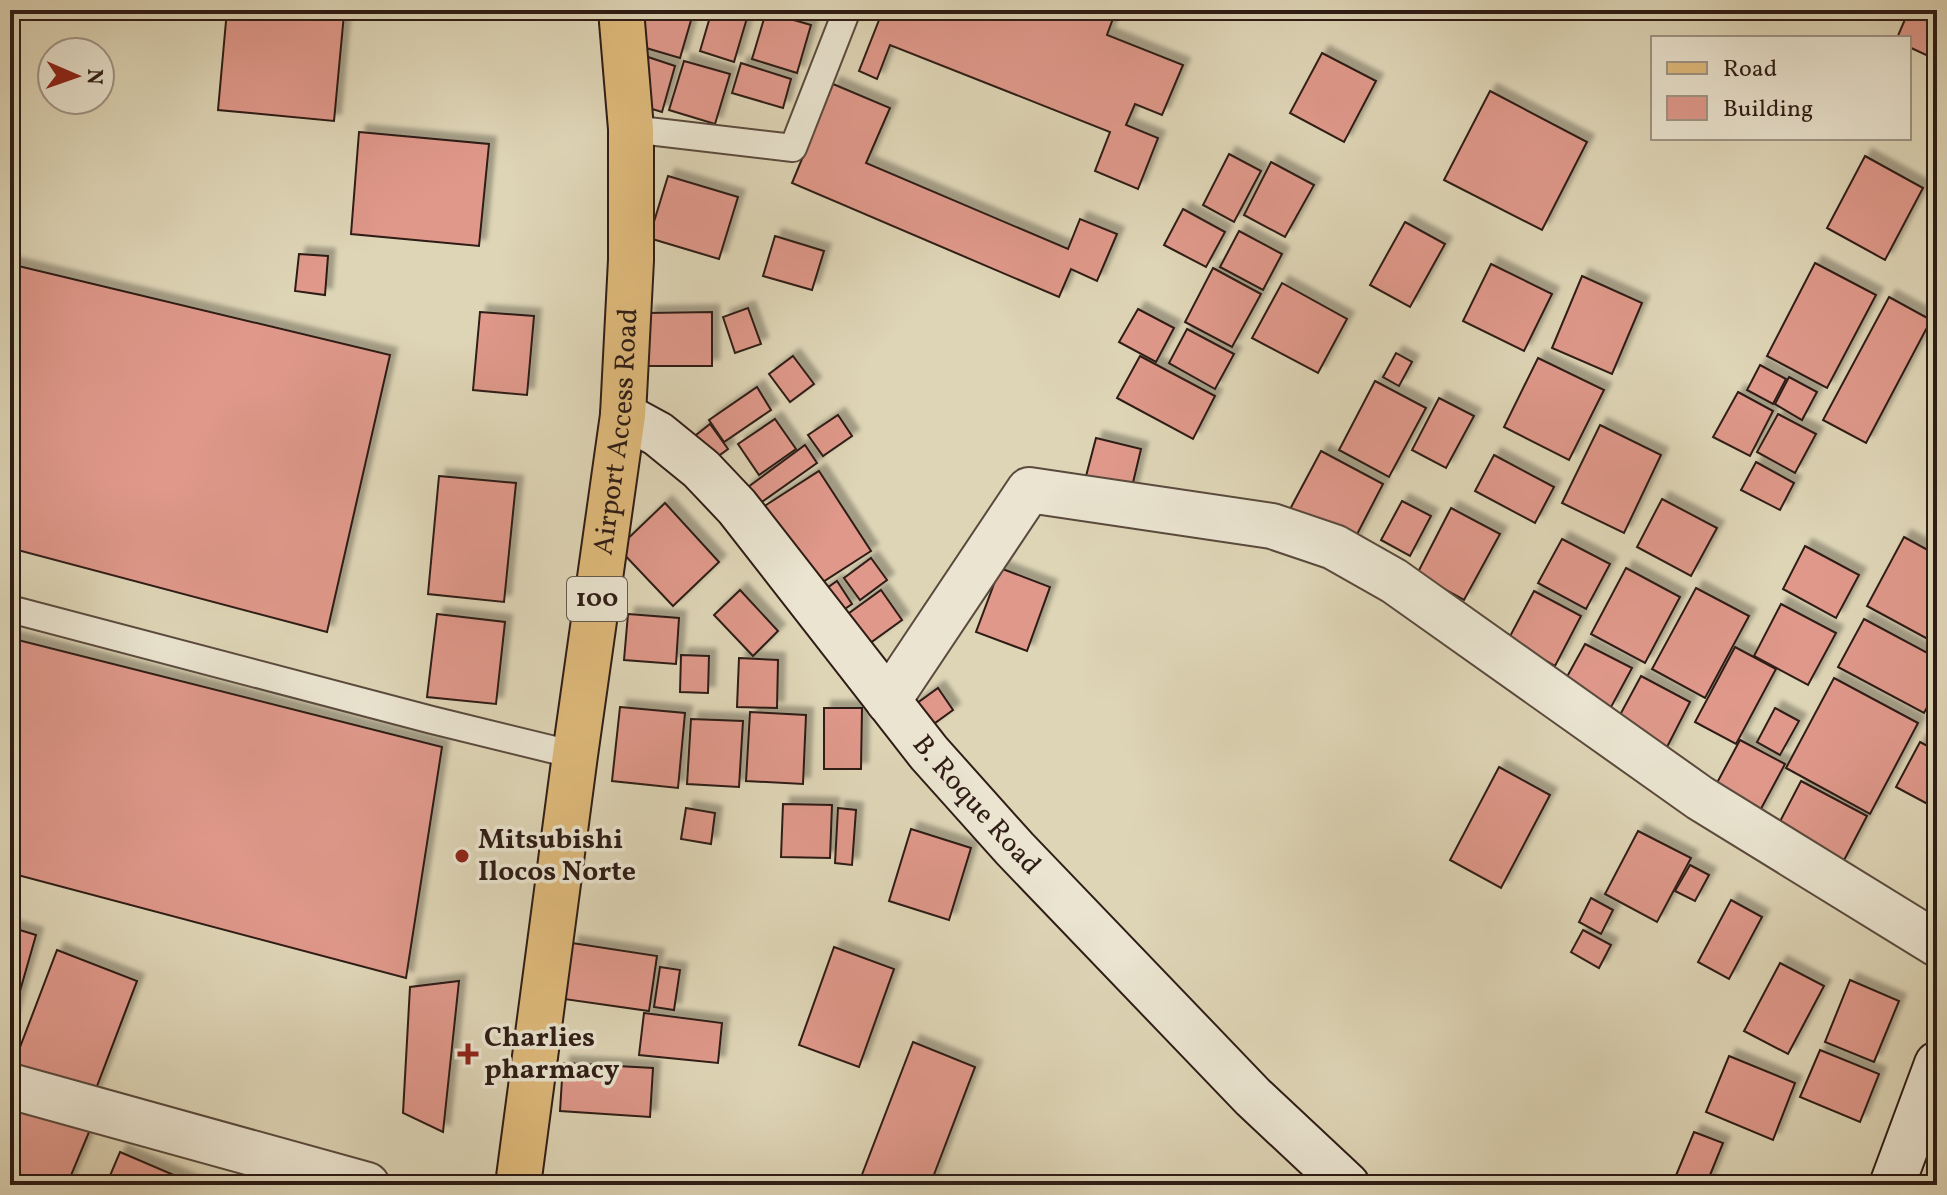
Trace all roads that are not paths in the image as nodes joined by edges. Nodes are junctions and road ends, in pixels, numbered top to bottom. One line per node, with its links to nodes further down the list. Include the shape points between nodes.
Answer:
1 (621, 10): 3 (main road, Airport Access Road / 100)
2 (847, 10): 3 (lane, via 793,148)
3 (631, 129): 4 (main road, Airport Access Road / 100)
4 (623, 415): 6 (street, B. Roque Road, via 658,434 737,507); 7 (main road, Airport Access Road / 100)
5 (10, 609): 7 (lane)
6 (888, 701): 8 (street, via 1029,490 1272,526 1334,547 1394,581 1700,798); 13 (street, B. Roque Road, via 1015,849 1253,1097)
7 (575, 755): 12 (main road, Airport Access Road / 100)
8 (1937, 944)
9 (1937, 1064): 14 (street)
10 (10, 1086): 11 (street)
11 (367, 1185)
12 (518, 1185)
13 (1347, 1185)
14 (1892, 1185)

